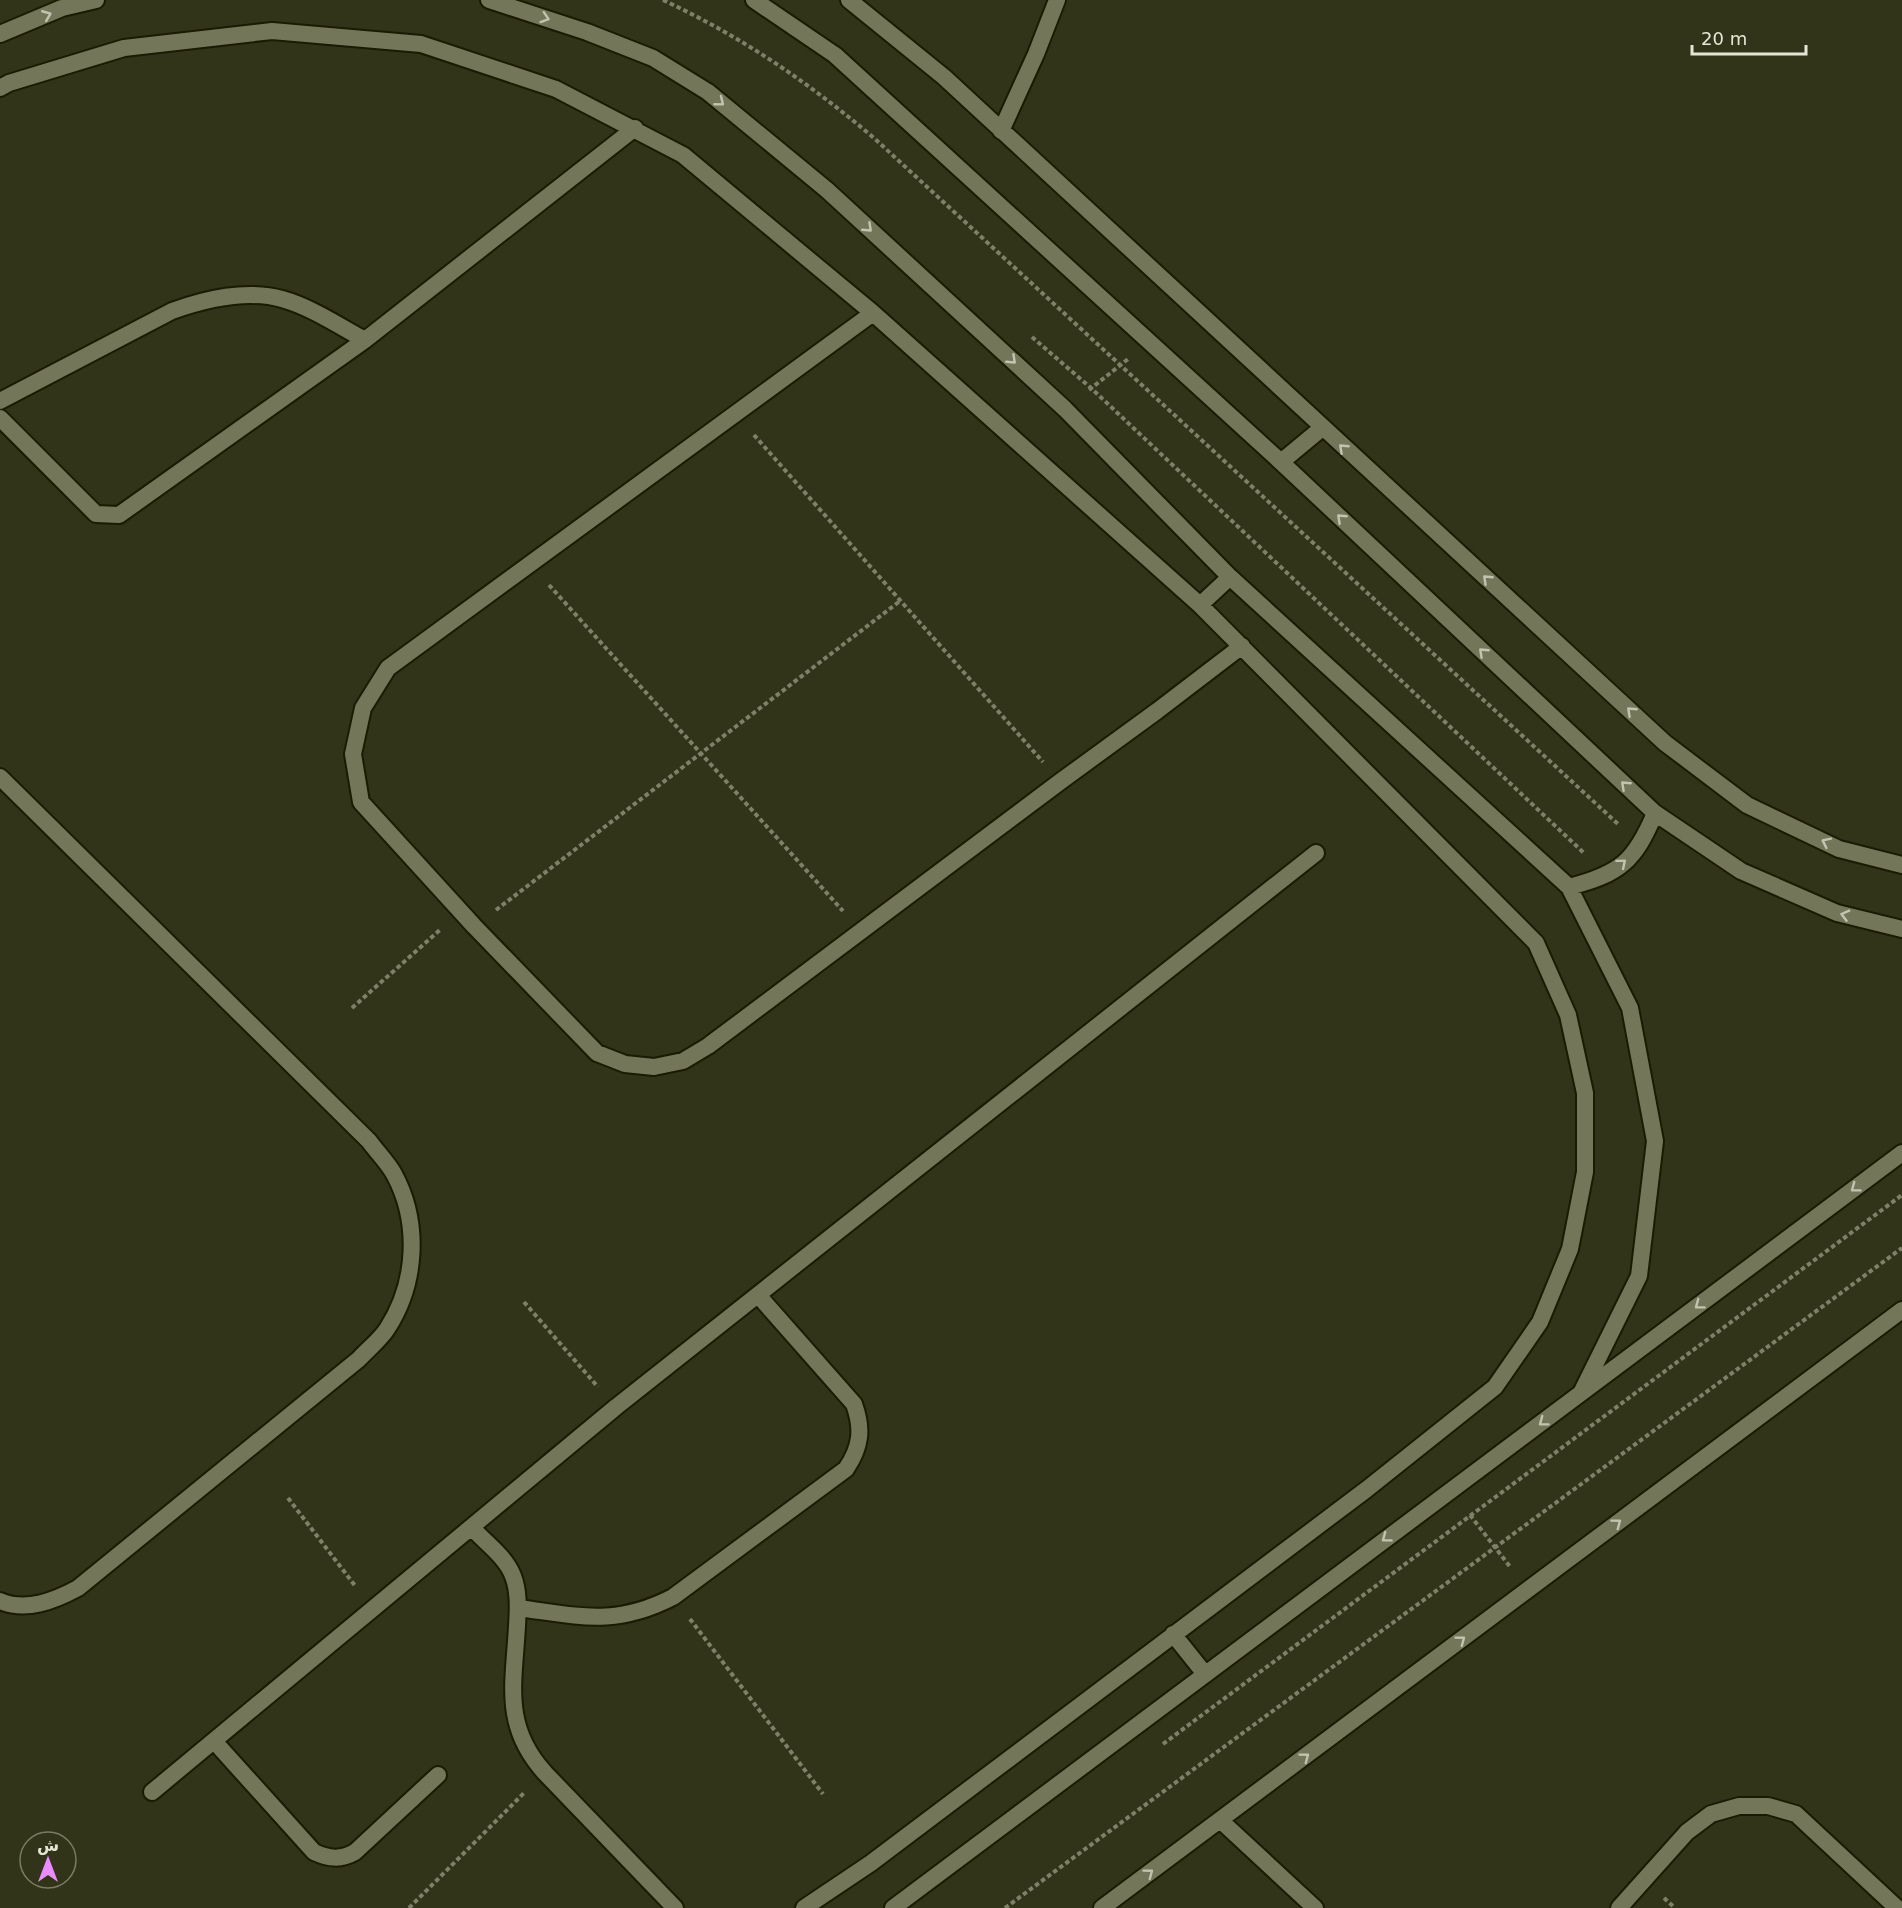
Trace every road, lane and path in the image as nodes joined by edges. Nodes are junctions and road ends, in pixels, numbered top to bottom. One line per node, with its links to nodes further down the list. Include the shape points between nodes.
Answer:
1 (96, 0): 7 (street, one-way to 1)
2 (489, 0): 18 (street, one-way to 18, via 653,58 708,92 827,190)
3 (663, 0): 15 (path, via 748,45 834,104)
4 (754, 0): 14 (street, via 835,55)
5 (849, 0): 10 (street, via 944,77)
6 (1057, 0): 10 (street)
7 (0, 34)
8 (0, 88): 9 (street, via 124,48 272,31 420,44 556,89)
9 (635, 128): 11 (street, via 683,155); 13 (street)
10 (1001, 131): 21 (street)
11 (873, 313): 19 (street); 26 (street)
12 (1029, 334): 16 (path)
13 (365, 340): 17 (street, via 281,299 234,296 202,301 172,311); 20 (street, via 119,515 96,514)
14 (1150, 342): 15 (path); 22 (street)
15 (1121, 365): 16 (path); 32 (path)
16 (1091, 388): 18 (path); 34 (path)
17 (0, 401)
18 (1065, 409): 24 (street)
19 (735, 414): 23 (street); 25 (path)
20 (0, 418)
21 (1322, 428): 22 (street); 35 (street, one-way to 21, via 1839,849 1747,805 1665,743)
22 (1281, 462): 31 (street, one-way to 22)
23 (530, 564): 28 (path); 37 (street, via 388,668 363,708 353,754 361,802)
24 (1230, 578): 26 (street); 36 (street)
25 (900, 601): 28 (path); 30 (path)
26 (1200, 605): 27 (street)
27 (1242, 646): 30 (street); 60 (street, via 1536,943 1568,1015 1585,1093 1585,1172 1570,1249 1540,1322 1495,1387 1367,1489)
28 (701, 752): 38 (path); 40 (path)
29 (0, 777): 57 (street, via 369,1141 394,1174 409,1212 413,1252 406,1293 387,1329 359,1359 78,1588 56,1600 31,1605)
30 (1061, 781): 40 (street)
31 (1655, 813): 36 (street, one-way to 31, via 1599,879 1624,863 1643,841); 39 (street, one-way to 31, via 1837,913 1742,871)
32 (1620, 827)
33 (1316, 852): 45 (street)
34 (1588, 856)
35 (1902, 865)
36 (1569, 887): 48 (street, via 1630,1008 1655,1141 1639,1276)
37 (461, 912): 38 (street); 41 (path)
38 (474, 926): 40 (street, via 597,1053 625,1064 654,1067 683,1061 708,1046)
39 (1902, 929)
40 (861, 931)
41 (352, 1008)
42 (1902, 1153): 48 (street, one-way to 48)
43 (1902, 1195): 52 (path)
44 (1902, 1248): 54 (path)
45 (758, 1295): 49 (street); 56 (street, via 854,1404 860,1420 858,1447 846,1469)
46 (524, 1302): 49 (path)
47 (1902, 1310): 55 (street, one-way to 47)
48 (1581, 1393): 50 (street, one-way to 50)
49 (616, 1407): 53 (street)
50 (1450, 1491): 52 (path); 61 (street, one-way to 61)
51 (288, 1498): 59 (path)
52 (1471, 1516): 54 (path); 63 (path)
53 (471, 1527): 58 (street, via 508,1566); 59 (street)
54 (1496, 1548): 55 (path); 73 (path)
55 (1528, 1589): 68 (street, one-way to 55)
56 (673, 1597): 58 (street, via 651,1608 610,1618); 67 (path)
57 (0, 1601)
58 (518, 1608): 64 (street, via 513,1691 516,1726 532,1759)
59 (373, 1610): 62 (street)
60 (1173, 1634): 61 (street); 71 (street, via 871,1863)
61 (1205, 1674): 72 (street)
62 (214, 1741): 65 (street, via 314,1852 330,1858 355,1852); 66 (street)
63 (1154, 1751)
64 (545, 1773): 69 (path); 70 (street)
65 (438, 1775)
66 (152, 1792)
67 (823, 1794)
68 (1220, 1820): 74 (street, one-way to 68); 75 (street)
69 (409, 1908)
70 (675, 1908)
71 (804, 1908)
72 (892, 1908)
73 (1005, 1908)
74 (1102, 1908)
75 (1315, 1908)
76 (1618, 1908): 77 (street, via 1687,1832 1711,1815 1739,1806 1768,1806 1796,1815)
77 (1898, 1908)

